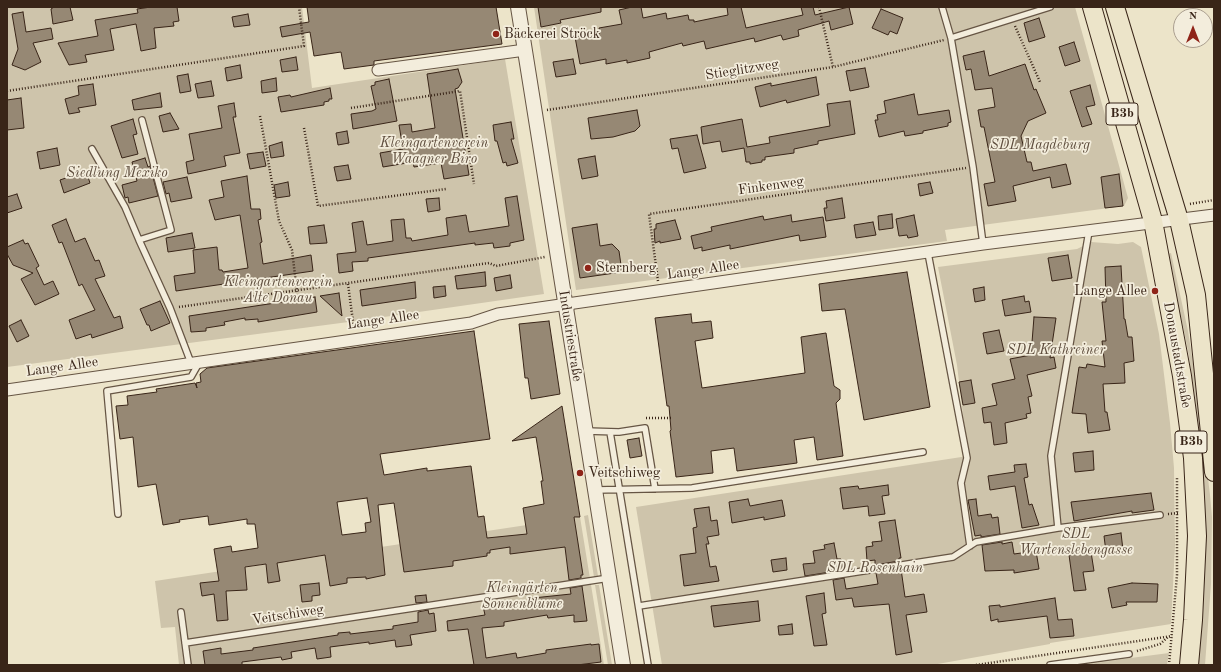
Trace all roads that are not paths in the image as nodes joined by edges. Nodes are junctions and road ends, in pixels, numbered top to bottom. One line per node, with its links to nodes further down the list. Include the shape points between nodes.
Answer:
1 (518, 7): 7 (street, Industriestraße)
2 (942, 7): 6 (lane)
3 (1050, 7): 6 (lane)
4 (1092, 7): 13 (main road, Donaustadtstraße / B3b)
5 (1115, 7): 11 (main road, Donaustadtstraße / B3b)
6 (951, 38): 16 (lane)
7 (525, 50): 8 (street); 18 (street, Industriestraße)
8 (378, 70)
9 (142, 120): 15 (lane, via 171,230)
10 (92, 149): 15 (lane)
11 (1183, 213): 12 (street, Lange Allee); 13 (street, Lange Allee); 24 (main road, Donaustadtstraße / B3b, via 1196,296)
12 (1214, 215)
13 (1152, 221): 14 (street, Lange Allee); 41 (main road, Donaustadtstraße / B3b, via 1182,376 1194,458 1197,536)
14 (1089, 231): 16 (street, Lange Allee); 30 (lane, via 1051,456)
15 (139, 240): 19 (lane)
16 (983, 244): 17 (street, Lange Allee)
17 (928, 253): 18 (street, Lange Allee); 31 (lane, via 967,458 961,483)
18 (565, 304): 19 (street, Lange Allee, via 498,314 470,323); 21 (street, Industriestraße)
19 (195, 363): 20 (street, Lange Allee); 28 (lane, via 191,377 107,391)
20 (7, 390)
21 (586, 431): 22 (lane); 26 (street, Industriestraße)
22 (610, 432): 25 (lane, via 645,428); 27 (lane)
23 (922, 452): 25 (lane, via 692,488)
24 (1214, 472)
25 (655, 489): 27 (lane)
26 (595, 490): 27 (lane); 32 (street, Industriestraße)
27 (619, 490): 33 (lane)
28 (118, 514)
29 (1160, 515): 30 (lane)
30 (1058, 528): 31 (lane, via 976,542)
31 (970, 546): 33 (lane, via 953,557)
32 (609, 578): 35 (lane, Veitschiweg); 38 (street, Industriestraße)
33 (639, 606): 39 (lane)
34 (181, 612): 35 (lane)
35 (185, 643): 37 (lane)
36 (1129, 654): 40 (lane)
37 (188, 665)
38 (623, 665)
39 (648, 665)
40 (1050, 665)
41 (1189, 665)

